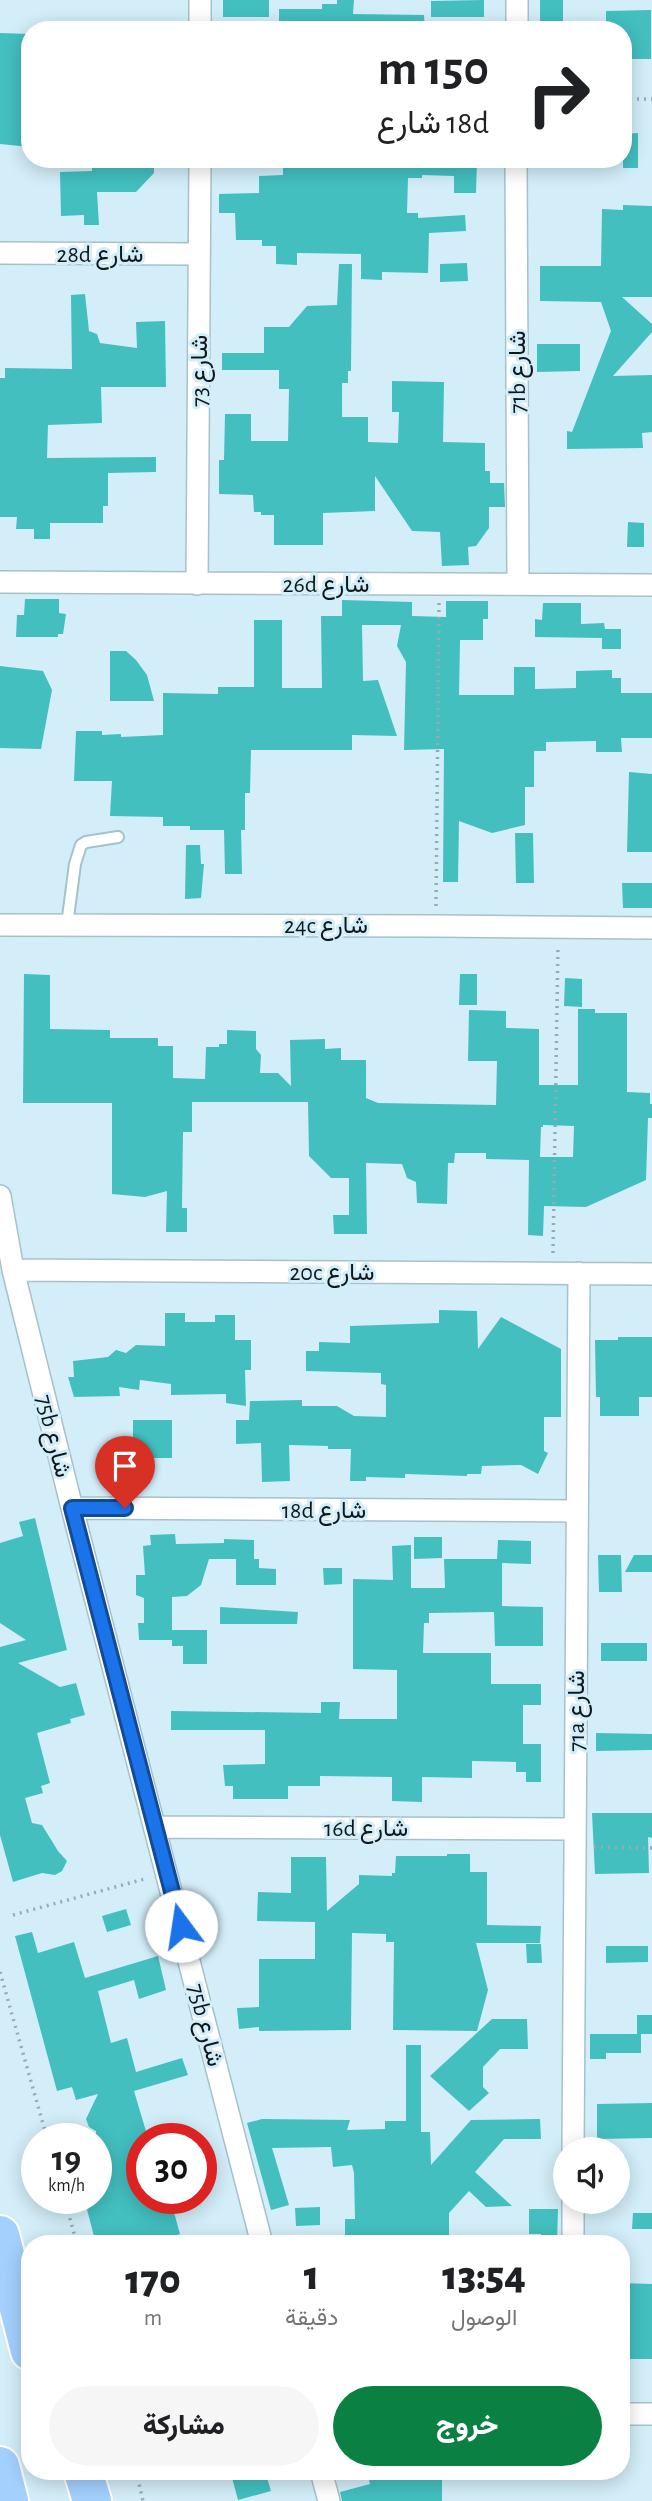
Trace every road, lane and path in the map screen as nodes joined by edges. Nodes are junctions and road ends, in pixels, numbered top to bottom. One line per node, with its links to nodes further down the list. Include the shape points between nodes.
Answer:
1 (200, 0): 3 (street)
2 (517, 0): 4 (street)
3 (200, 21)
4 (517, 21)
5 (632, 99): 6 (path)
6 (652, 99)
7 (200, 168): 10 (street, شارع 73)
8 (516, 168): 14 (street, 71b شارع)
9 (0, 253): 10 (street, 28d شارع)
10 (199, 254): 13 (street, شارع 73)
11 (0, 582): 13 (street, 26d شارع)
12 (439, 583): 13 (street, 26d شارع); 14 (street, 26d شارع); 19 (path)
13 (197, 584)
14 (518, 584): 15 (street, 26d شارع)
15 (652, 585)
16 (118, 837): 18 (lane, via 81,845)
17 (0, 925): 18 (street, 24c شارع)
18 (67, 925): 19 (street, 24c شارع)
19 (436, 926): 20 (street, 24c شارع)
20 (558, 928): 21 (street, 24c شارع); 24 (path)
21 (652, 928)
22 (0, 1196): 23 (street, 75b شارع)
23 (13, 1270): 24 (street, 20c شارع); 27 (street, 75b شارع)
24 (552, 1273): 25 (street, 20c شارع)
25 (579, 1273): 26 (street, 20c شارع); 28 (street, 71a شارع)
26 (652, 1273)
27 (72, 1508): 28 (street, 18d شارع); 29 (street, 75b شارع)
28 (576, 1511): 30 (street, 71a شارع)
29 (156, 1827): 30 (street, 16d شارع); 32 (street, 75b شارع)
30 (575, 1837): 31 (path); 36 (street, 71a شارع)
31 (652, 1848)
32 (167, 1873): 33 (path); 41 (street, 75b شارع)
33 (13, 1915)
34 (0, 1972): 35 (path)
35 (43, 2123)
36 (573, 2137)
37 (69, 2214): 40 (path)
38 (573, 2214): 42 (street)
39 (0, 2235): 43 (highway)
40 (74, 2235)
41 (260, 2235)
42 (573, 2235)
43 (10, 2275): 44 (highway); 45 (highway)
44 (21, 2302)
45 (21, 2317)
46 (630, 2414): 47 (street)
47 (652, 2414)
48 (0, 2466): 53 (highway)
49 (62, 2480): 54 (highway)
50 (86, 2480): 55 (highway)
51 (138, 2480): 56 (path)
52 (323, 2480): 57 (street)
53 (9, 2501)
54 (68, 2501)
55 (92, 2501)
56 (144, 2501)
57 (328, 2501)

